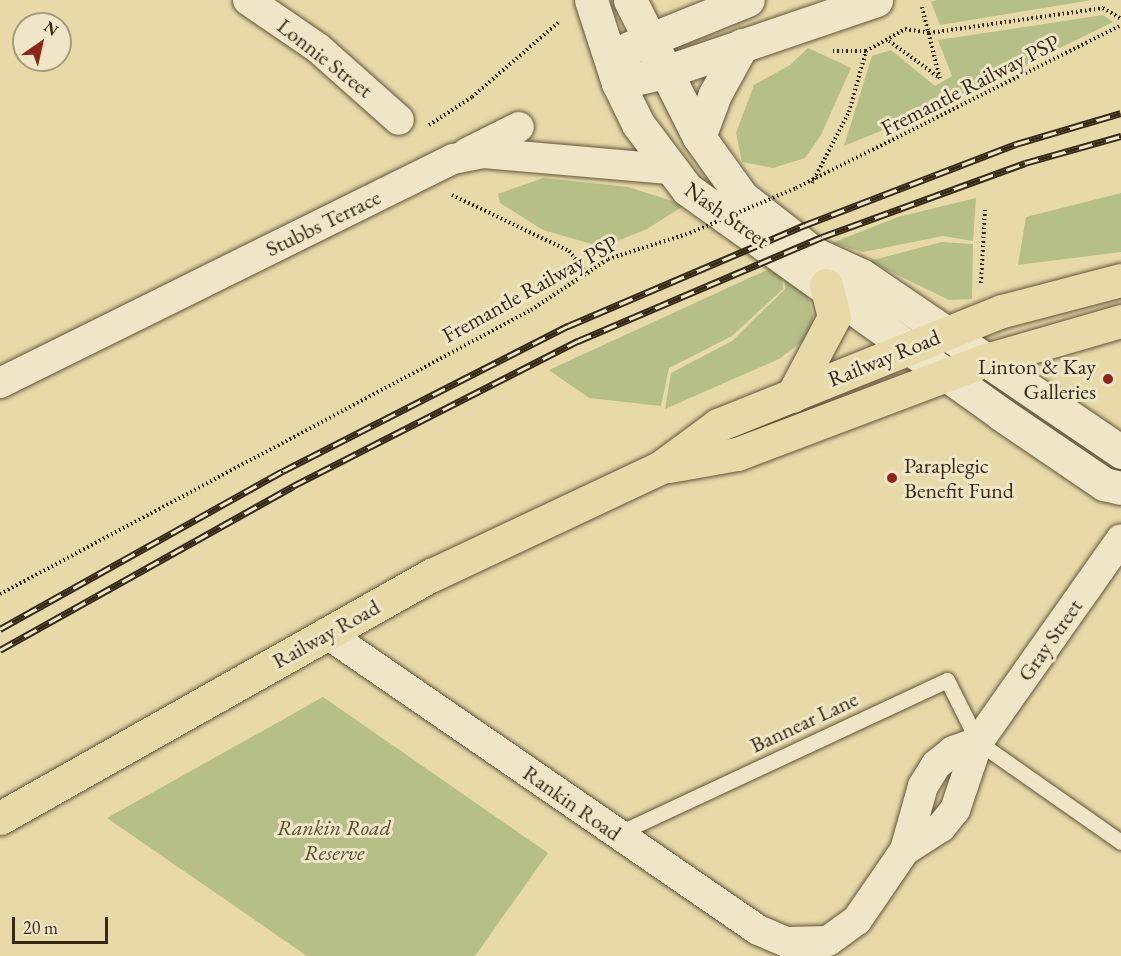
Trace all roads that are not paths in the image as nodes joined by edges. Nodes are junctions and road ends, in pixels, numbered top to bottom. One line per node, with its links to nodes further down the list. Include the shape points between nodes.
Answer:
1 (248, 0): 10 (street, Lonnie Street, via 318,48)
2 (591, 0): 8 (main road, Nash Street)
3 (630, 0): 6 (main road, Nash Street)
4 (876, 0): 7 (main road)
5 (744, 1): 6 (main road)
6 (648, 36): 8 (main road); 9 (main road, Nash Street)
7 (742, 45): 9 (main road); 12 (main road)
8 (614, 71): 9 (main road); 14 (main road, Nash Street)
9 (665, 72): 12 (main road, Nash Street)
10 (413, 124)
11 (519, 127): 13 (street)
12 (699, 137): 18 (main road, Nash Street, via 724,177 764,217 815,254 861,275)
13 (453, 159): 14 (street, Stubbs Terrace, via 484,153); 22 (street, Stubbs Terrace)
14 (668, 169): 16 (main road, Nash Street, via 687,189)
15 (1121, 280): 18 (main road, Railway Road, via 1002,311)
16 (825, 285): 19 (main road, Nash Street); 23 (main road, via 834,317)
17 (1121, 321): 20 (main road, Railway Road)
18 (946, 333): 19 (main road, Railway Road); 20 (main road, Nash Street)
19 (910, 348): 21 (main road, Nash Street); 23 (main road, Railway Road)
20 (986, 360): 21 (main road, Railway Road); 24 (main road, Nash Street)
21 (947, 375): 25 (main road, Railway Road, via 737,454); 26 (main road, Nash Street, via 1104,484)
22 (0, 383)
23 (792, 396): 25 (main road, Railway Road, via 718,425)
24 (1121, 452)
25 (661, 467): 28 (main road, Railway Road, via 537,523)
26 (1121, 488)
27 (1121, 539): 29 (street, Gray Street)
28 (326, 633): 30 (main road, Railway Road); 31 (street, Rankin Road)
29 (978, 742): 31 (lane, Bannear Lane, via 946,680); 31 (street, Rankin Road, via 953,751 936,765 923,786 905,850 857,920 828,941 786,942 758,930); 32 (lane)
30 (0, 818)
31 (617, 834)
32 (1121, 842)

